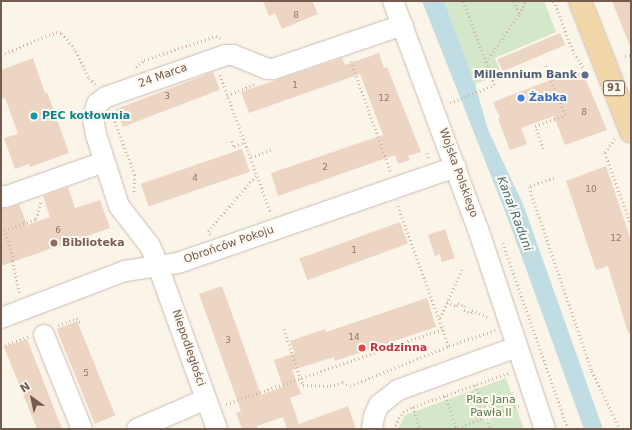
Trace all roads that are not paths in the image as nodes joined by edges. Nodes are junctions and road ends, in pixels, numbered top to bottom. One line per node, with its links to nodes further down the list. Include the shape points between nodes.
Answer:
1 (393, 1): 3 (street, Wojska Polskiego)
2 (580, 1): 4 (main road, 91)
3 (402, 25): 5 (street, 24 Marca, via 273,69 233,55 214,58 106,97 97,104 93,118); 6 (street, Wojska Polskiego)
4 (631, 131)
5 (104, 162): 7 (street); 8 (street, via 119,206 150,246)
6 (456, 167): 8 (street, Obrońców Pokoju, via 178,263); 11 (street, Wojska Polskiego)
7 (1, 196)
8 (159, 267): 9 (street, Obrońców Pokoju, via 125,271); 12 (street, Niepodległości)
9 (1, 318)
10 (44, 332): 15 (street)
11 (517, 347): 16 (street, via 398,390 379,405); 17 (street, Wojska Polskiego)
12 (206, 399): 13 (street, Niepodległości); 14 (street)
13 (215, 424)
14 (142, 428)
15 (82, 429)
16 (372, 429)
17 (545, 429)

